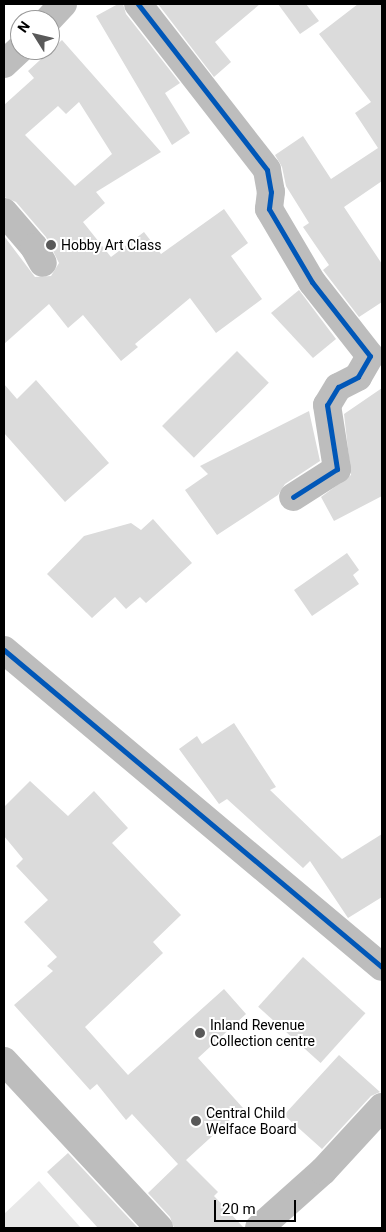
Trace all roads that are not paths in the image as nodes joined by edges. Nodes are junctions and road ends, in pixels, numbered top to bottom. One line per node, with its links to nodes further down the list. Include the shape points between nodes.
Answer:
1 (138, 4): 4 (street, via 267,170 271,192 269,209 312,282 370,356 358,377 338,387 327,405 337,469)
2 (4, 212): 3 (street, via 34,246)
3 (43, 263)
4 (292, 497)
5 (4, 650): 6 (street)
6 (382, 967)
7 (4, 1061): 9 (street)
8 (382, 1107): 10 (street, via 323,1170)
9 (159, 1228)
10 (259, 1228)

